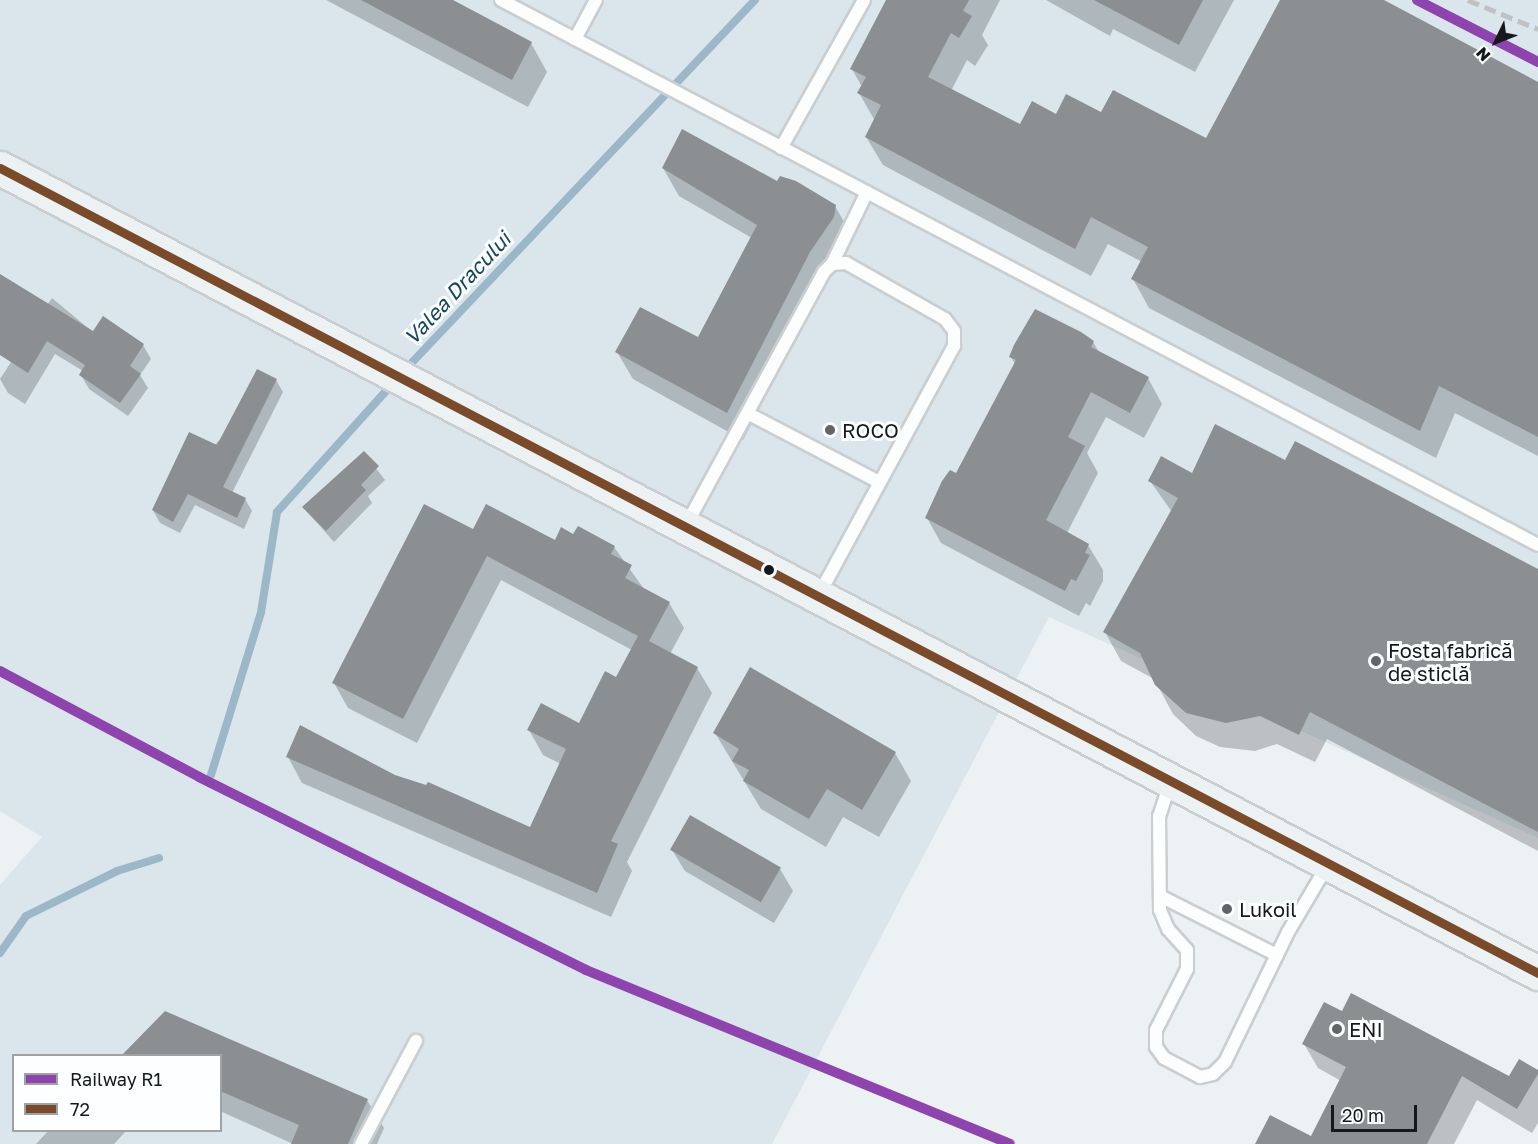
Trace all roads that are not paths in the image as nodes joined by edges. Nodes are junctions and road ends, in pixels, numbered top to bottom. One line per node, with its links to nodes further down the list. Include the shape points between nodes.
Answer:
1 (501, 0): 4 (lane)
2 (596, 0): 4 (lane)
3 (864, 0): 5 (lane)
4 (575, 39): 5 (lane)
5 (782, 147): 7 (lane)
6 (0, 168): 11 (highway)
7 (867, 192): 8 (lane); 12 (lane)
8 (832, 264): 9 (lane, via 824,272); 10 (lane, via 846,263 945,319 954,331 954,346)
9 (749, 414): 10 (lane); 11 (lane)
10 (879, 482): 13 (lane)
11 (685, 528): 13 (highway)
12 (1538, 545)
13 (817, 598): 14 (highway)
14 (1170, 783): 15 (highway); 16 (lane, via 1159,816)
15 (1327, 866): 17 (lane); 18 (highway)
16 (1160, 896): 17 (lane); 17 (lane, via 1160,910 1168,929 1187,950 1186,969 1156,1030 1156,1047 1164,1059 1200,1077 1213,1074 1225,1062)
17 (1277, 955)
18 (1538, 973)
19 (416, 1041): 20 (lane)
20 (361, 1144)

